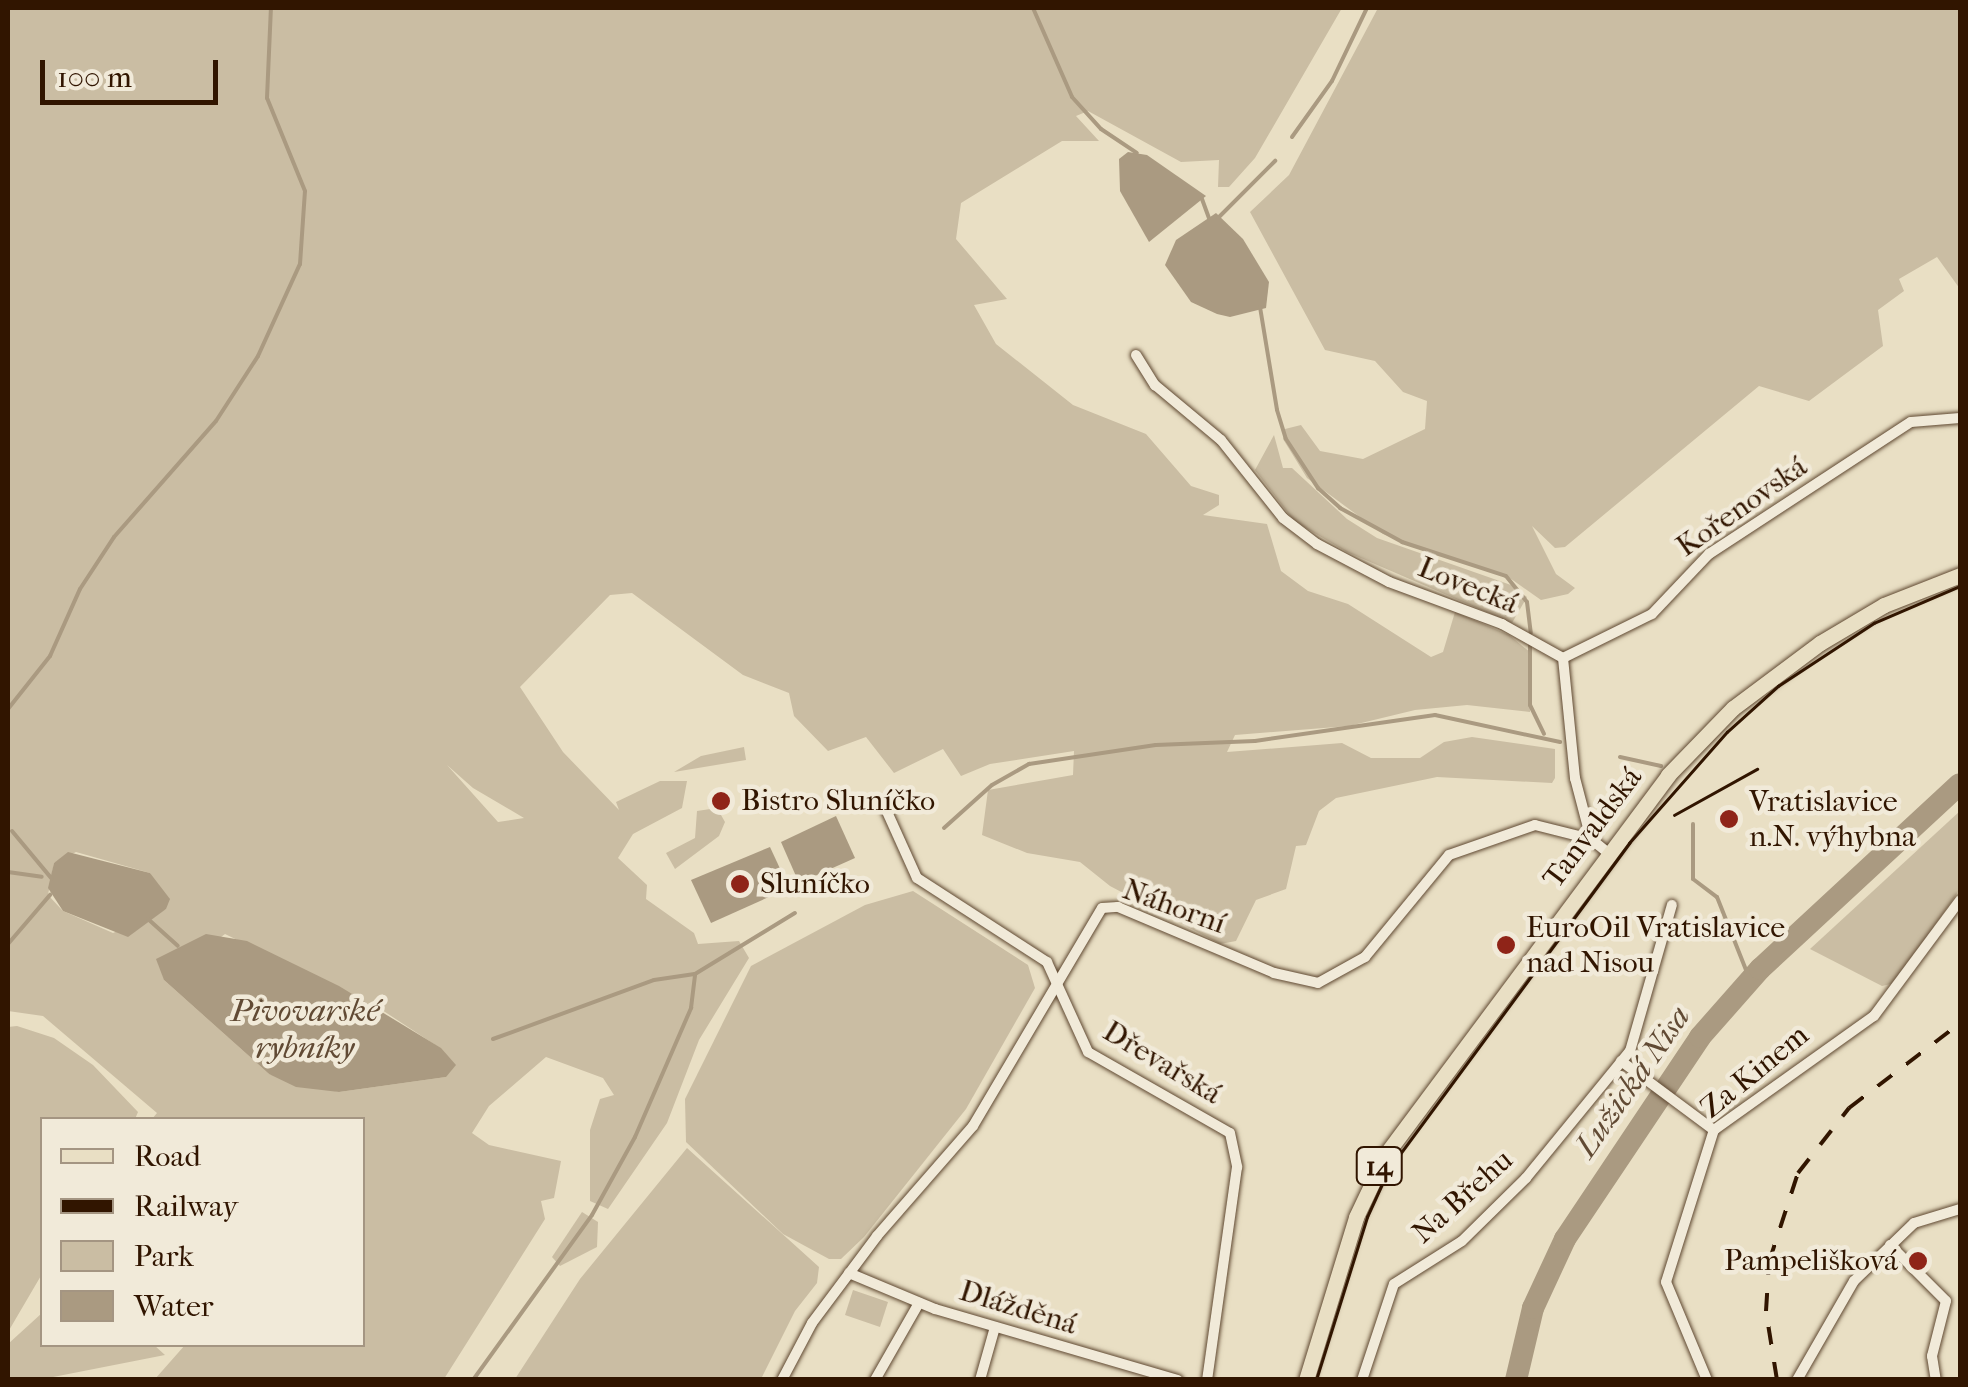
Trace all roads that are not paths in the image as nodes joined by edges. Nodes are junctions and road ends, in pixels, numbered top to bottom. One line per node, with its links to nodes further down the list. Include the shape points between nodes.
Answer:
1 (1136, 355): 4 (street, Lovecká, via 1155,385 1221,440 1283,518 1317,544 1389,582 1502,624)
2 (1960, 418): 4 (street, Kořenovská, via 1911,422 1709,554 1652,614)
3 (1960, 575): 7 (main road, Tanvaldská / 14, via 1869,614 1733,708 1668,776)
4 (1563, 658): 6 (street, via 1575,778)
5 (884, 805): 10 (street, Dřevařská, via 917,878 1047,962)
6 (1591, 839): 7 (street, Náhorní); 10 (street, Náhorní, via 1527,825 1449,856 1365,957 1318,982 1274,972 1118,907 1092,916)
7 (1608, 854): 23 (main road, Tanvaldská / 14, via 1386,1154 1350,1234)
8 (1960, 900): 12 (street, Za Kinem, via 1874,1016)
9 (1672, 905): 11 (street, Na Břehu, via 1639,1031)
10 (1057, 978): 15 (street, Náhorní, via 973,1126); 22 (street, Dřevařská, via 1088,1052 1230,1133 1236,1146)
11 (1621, 1061): 12 (street); 24 (street, Na Břehu, via 1592,1090 1567,1132 1462,1241 1394,1284)
12 (1714, 1130): 25 (street, Za Kinem, via 1666,1282)
13 (1960, 1208): 14 (street, via 1914,1223)
14 (1890, 1244): 26 (street, via 1836,1306); 27 (street, via 1946,1301 1932,1356)
15 (849, 1273): 16 (street, Dlážděná); 19 (street, Náhorní)
16 (919, 1303): 17 (street, Dlážděná); 18 (street)
17 (995, 1327): 20 (street); 21 (street, Dlážděná)
18 (878, 1376)
19 (782, 1380)
20 (980, 1380)
21 (1178, 1380)
22 (1207, 1380)
23 (1306, 1380)
24 (1362, 1380)
25 (1707, 1380)
26 (1797, 1380)
27 (1936, 1380)

